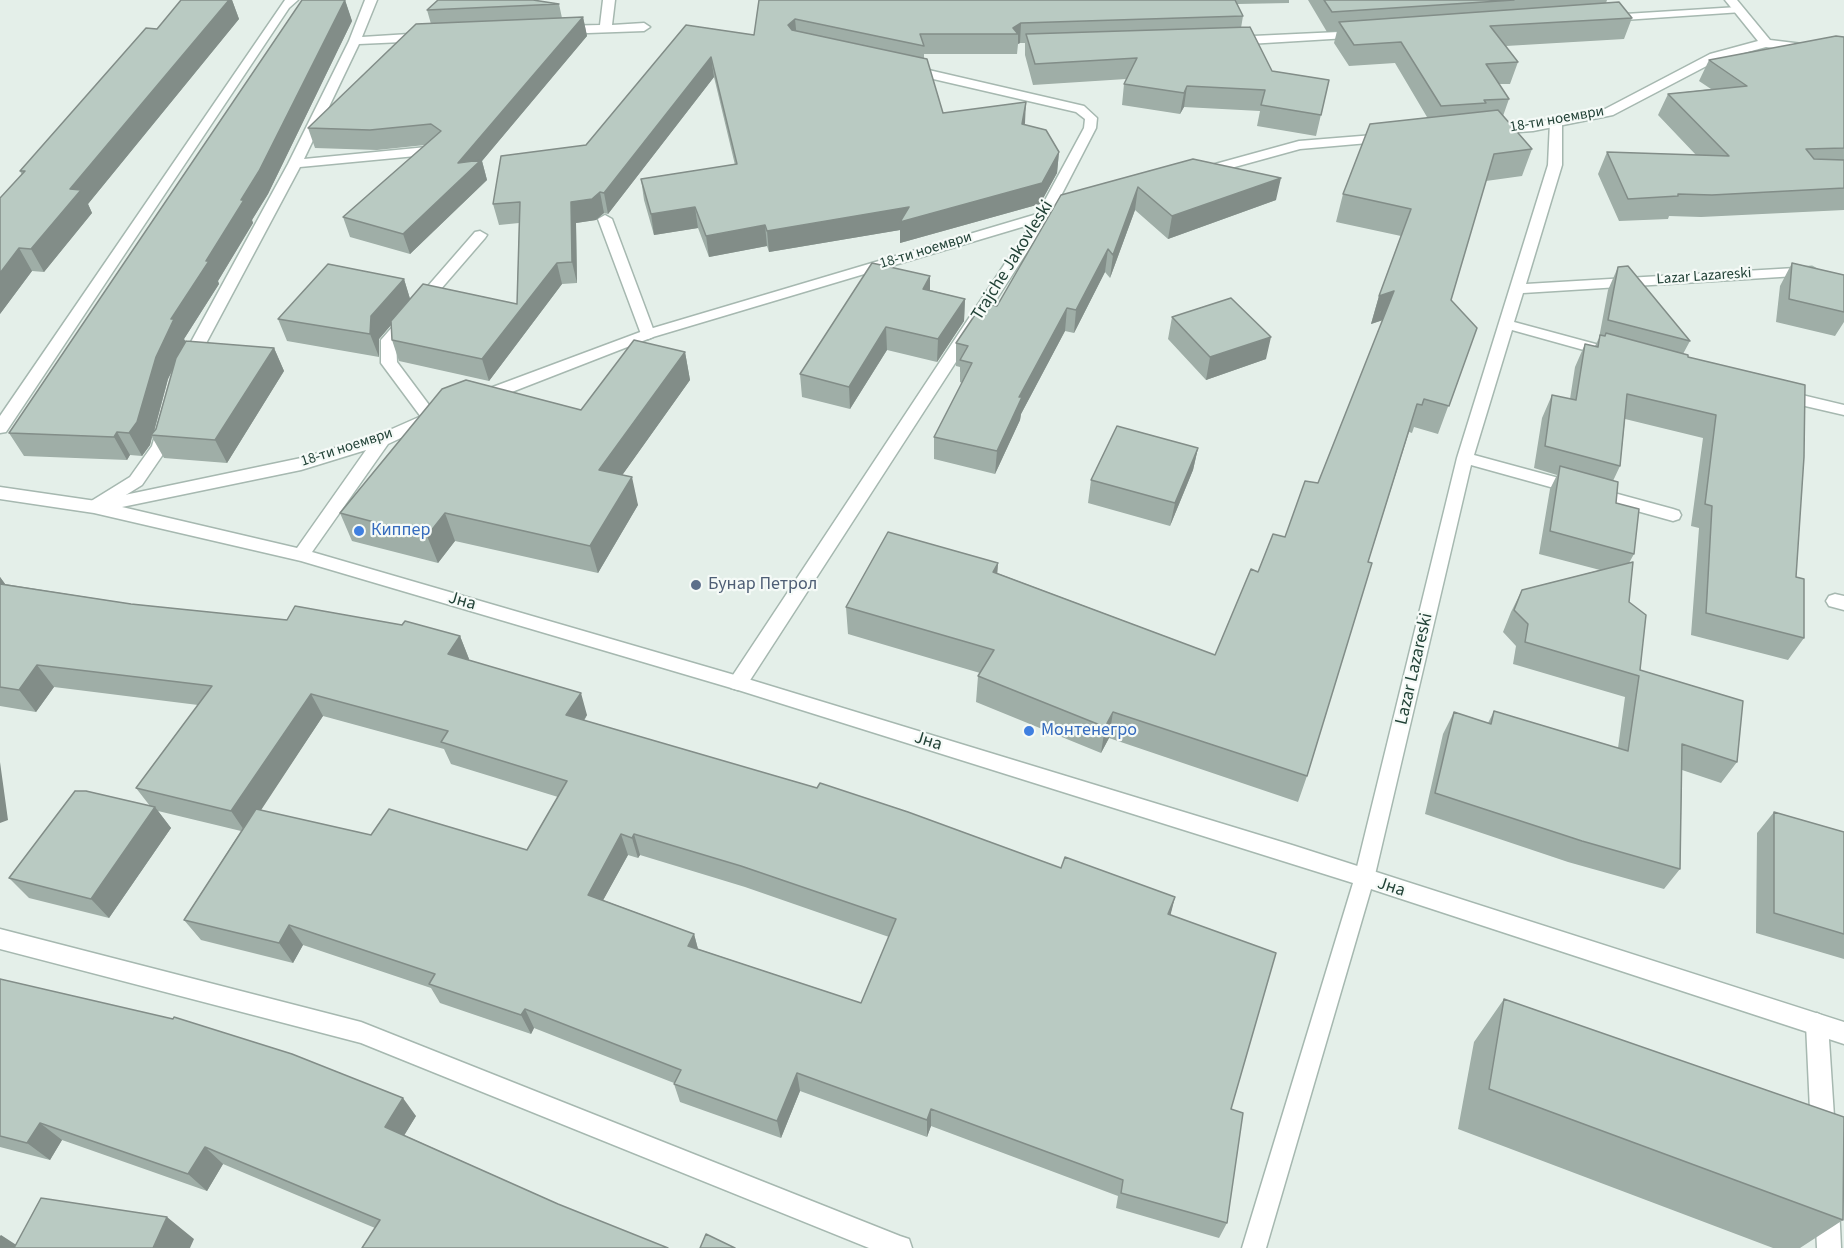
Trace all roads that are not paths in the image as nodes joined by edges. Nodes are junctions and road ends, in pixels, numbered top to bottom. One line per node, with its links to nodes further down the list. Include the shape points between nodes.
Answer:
1 (292, 0): 36 (street)
2 (370, 0): 11 (street)
3 (609, 0): 7 (street)
4 (1734, 5): 5 (street); 13 (street)
5 (1598, 19)
6 (644, 27): 7 (street)
7 (606, 28): 8 (street)
8 (547, 31)
9 (1376, 34): 12 (street)
10 (439, 37): 11 (street)
11 (355, 41): 20 (street)
12 (1217, 42)
13 (1766, 43): 14 (street, 18-ти ноември); 16 (street, 18-ти ноември, via 1714,57 1609,112)
14 (1844, 53)
15 (888, 65): 23 (street, Trajche Jakovleski, via 1057,102 1080,109 1091,118 1090,128)
16 (1556, 122): 17 (street, 18-ти ноември); 27 (street, Lazar Lazareski, via 1555,165)
17 (1474, 131)
18 (1404, 137): 21 (street, via 1299,145)
19 (436, 150): 20 (street)
20 (295, 164): 31 (street)
21 (1188, 176)
22 (1089, 203): 23 (street, 18-ти ноември)
23 (1044, 215): 29 (street, 18-ти ноември); 43 (street, Trajche Jakovleski)
24 (605, 219): 29 (street)
25 (480, 235): 35 (street, via 388,340 389,363)
26 (1819, 270): 27 (street, Lazar Lazareski)
27 (1517, 289): 28 (street, Lazar Lazareski)
28 (1506, 324): 30 (street); 38 (street, Lazar Lazareski)
29 (648, 334): 35 (street, 18-ти ноември)
30 (1618, 355)
31 (178, 380)
32 (1765, 391): 33 (street)
33 (1844, 410)
34 (169, 414): 40 (street, via 160,447 136,480)
35 (430, 417): 37 (street, 18-ти ноември)
36 (0, 428)
37 (382, 440): 40 (street, 18-ти ноември, via 301,464); 42 (street)
38 (1465, 458): 41 (street); 44 (street, Lazar Lazareski)
39 (0, 493): 40 (street, Јна)
40 (94, 507): 42 (street, Јна)
41 (1673, 515)
42 (302, 555): 43 (street, Јна)
43 (738, 683): 44 (street, Јна)
44 (1364, 879): 46 (street, Јна); 51 (street, Lazar Lazareski)
45 (0, 939): 50 (street, via 362,1033)
46 (1817, 1024): 47 (street, Јна); 48 (street)
47 (1844, 1033)
48 (1824, 1154)
49 (1826, 1189): 52 (street)
50 (900, 1248)
51 (1254, 1248)
52 (1829, 1248)

